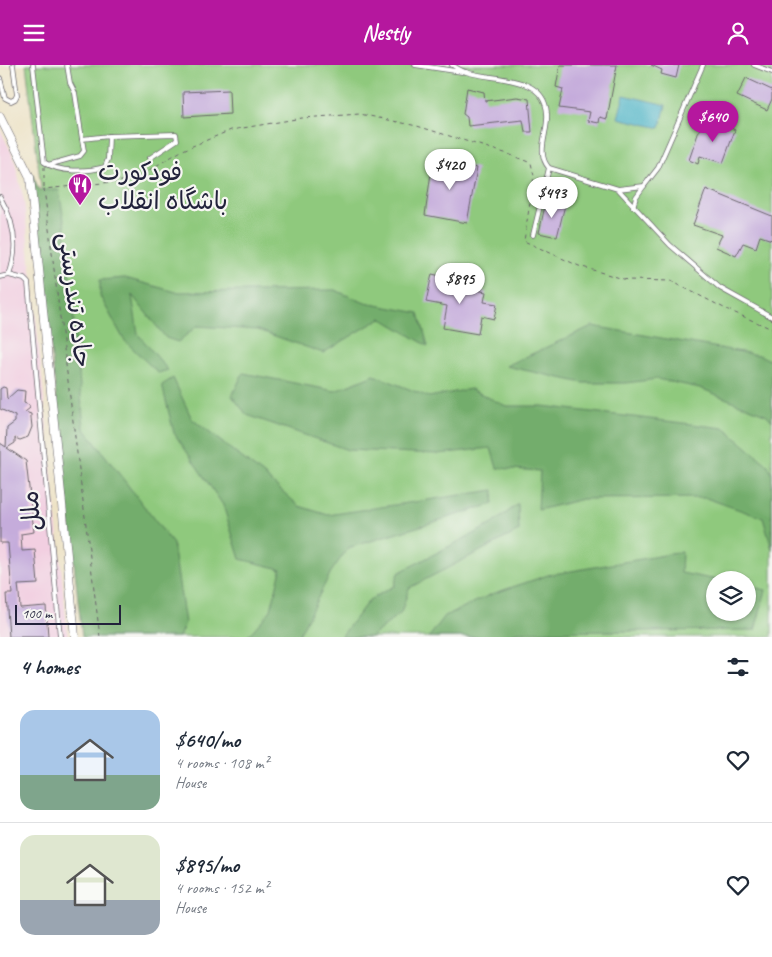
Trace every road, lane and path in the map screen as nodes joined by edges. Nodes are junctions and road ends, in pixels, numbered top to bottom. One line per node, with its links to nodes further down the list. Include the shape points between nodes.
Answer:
1 (13, 65): 10 (lane, via 15,99 5,98)
2 (33, 65): 15 (lane)
3 (67, 65): 13 (lane)
4 (415, 65): 9 (lane)
5 (452, 65): 9 (lane)
6 (702, 65): 18 (lane, via 658,168)
7 (754, 65): 8 (lane)
8 (772, 71)
9 (465, 72): 17 (lane, via 524,84 542,95 547,104 548,122 542,155)
10 (0, 78)
11 (0, 117): 29 (street, via 30,177)
12 (109, 136): 13 (lane); 14 (lane, via 176,134 177,140); 16 (lane, via 105,167 94,170)
13 (82, 139): 16 (lane, via 84,151 80,156)
14 (150, 158)
15 (44, 161): 16 (lane); 19 (path, جاده تندرستی)
16 (48, 165)
17 (549, 168): 20 (lane); 23 (lane)
18 (644, 186): 20 (lane); 22 (lane)
19 (44, 189): 27 (path, via 132,179 183,150 231,130 302,118 360,114 417,126 531,163 534,176 524,241 579,266 627,280 671,281); 30 (path, جاده تندرستی)
20 (618, 189): 22 (lane)
21 (0, 197): 24 (lane, via 13,227 15,250)
22 (633, 207): 26 (lane, via 670,245 720,288)
23 (533, 235)
24 (9, 275): 25 (lane); 28 (lane, ملل, via 28,283)
25 (0, 277)
26 (772, 317)
27 (772, 329)
28 (60, 637)
29 (75, 637)
30 (100, 637)

